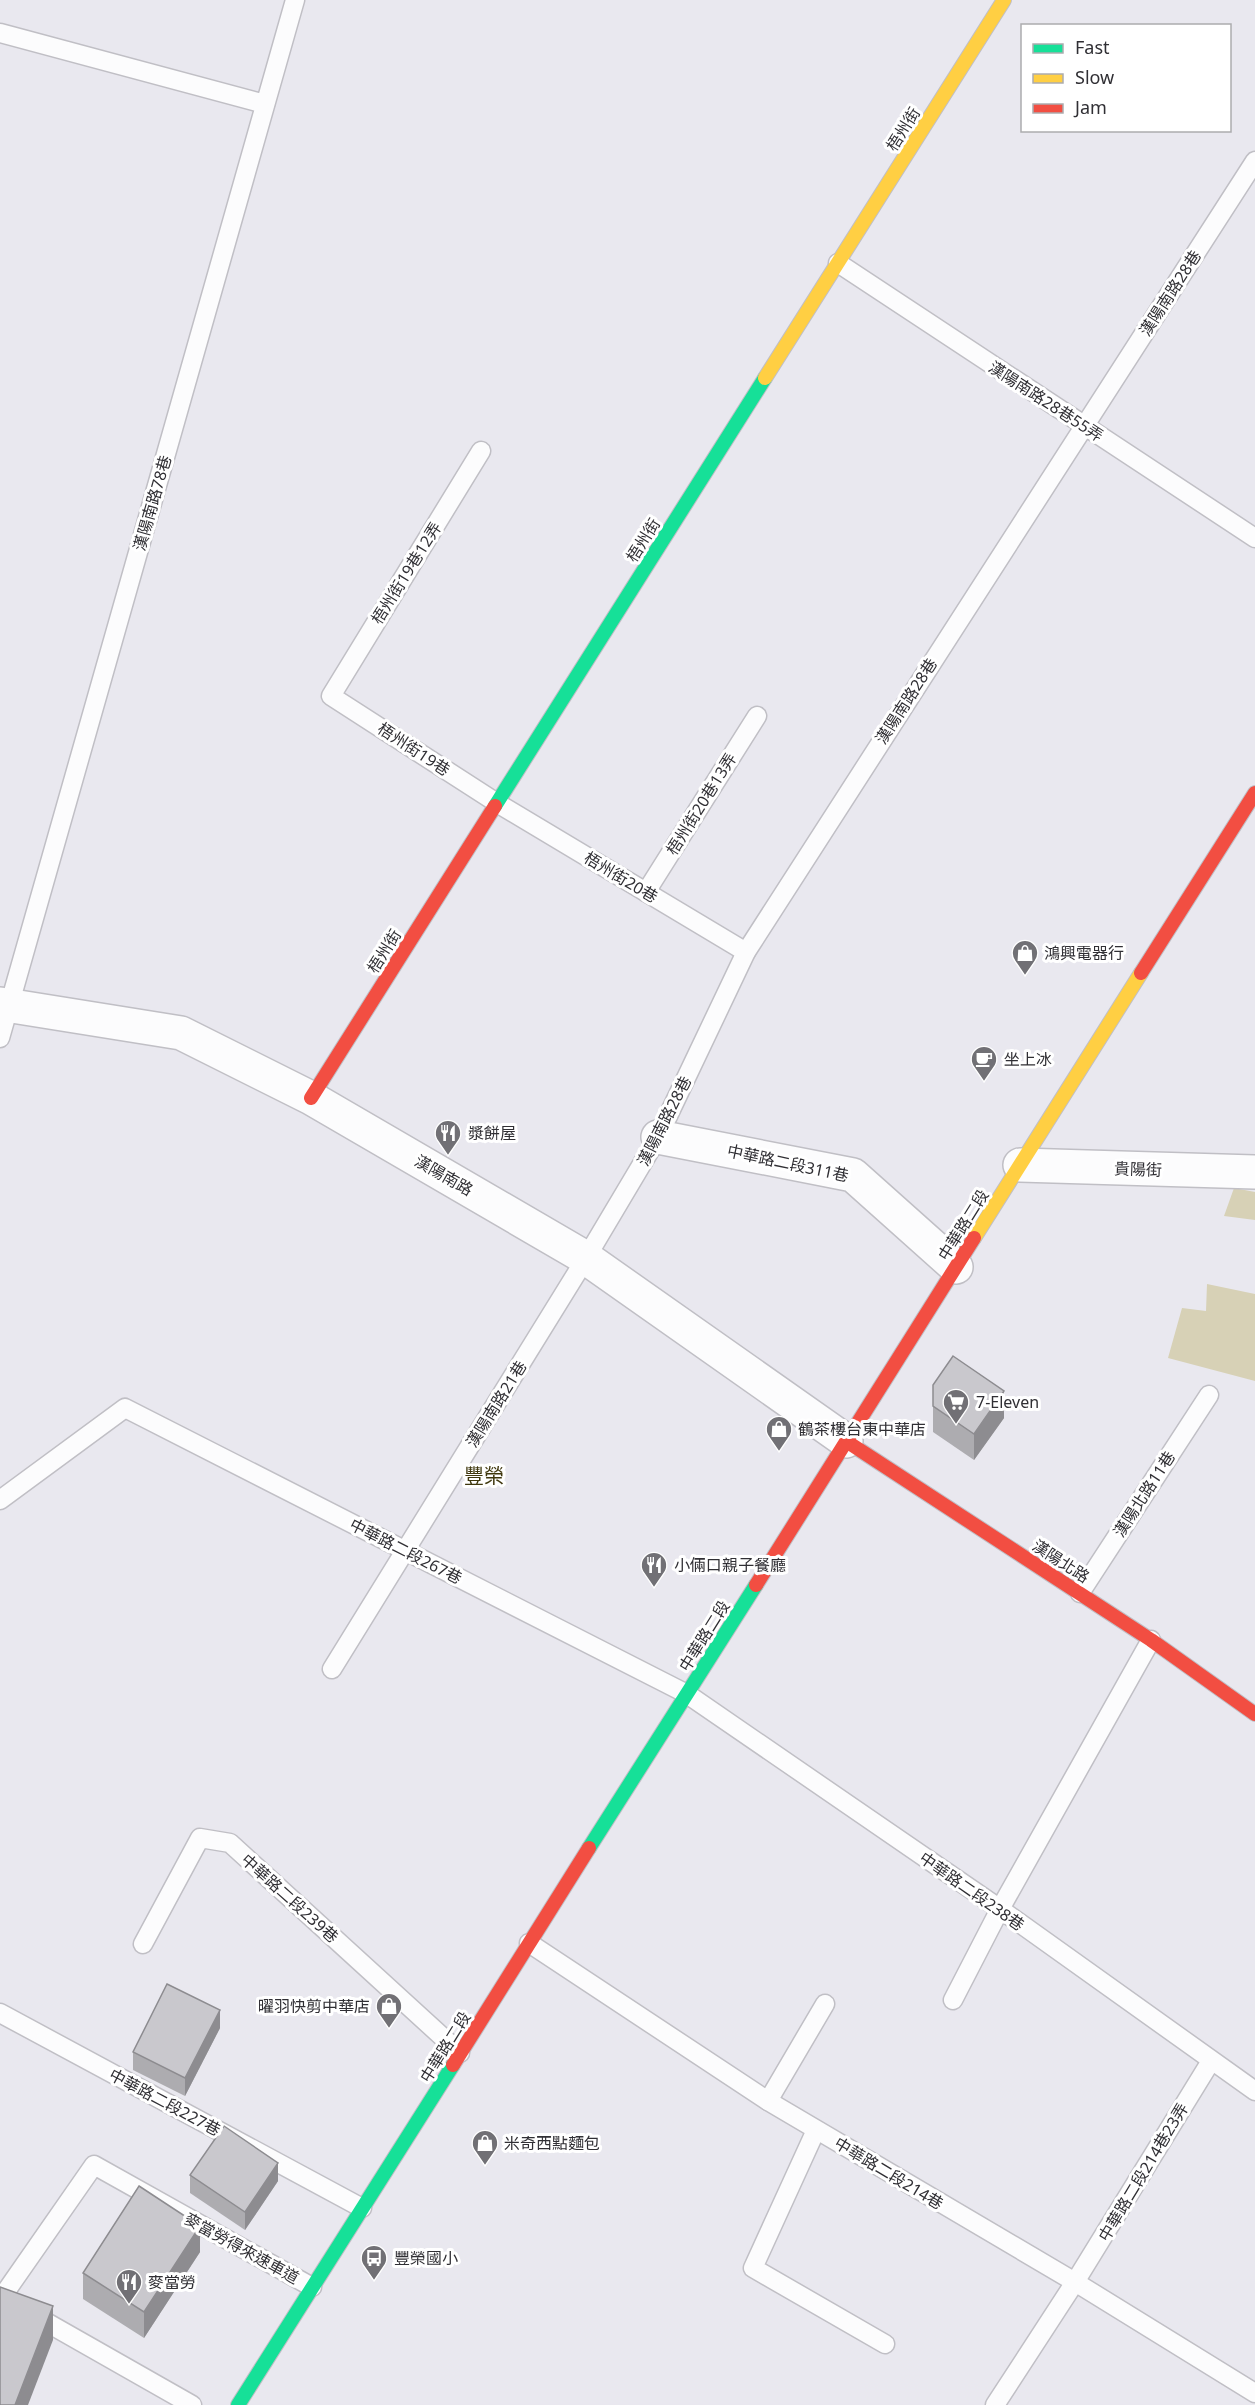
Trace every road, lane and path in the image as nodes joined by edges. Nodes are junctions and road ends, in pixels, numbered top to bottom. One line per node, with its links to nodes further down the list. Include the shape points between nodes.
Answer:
1 (295, 0): 4 (lane, 漢陽南路78巷)
2 (1004, 0): 6 (street, 梧州街)
3 (0, 33): 4 (lane)
4 (265, 104): 16 (lane, 漢陽南路78巷)
5 (1255, 161): 7 (lane, 漢陽南路28巷)
6 (838, 263): 7 (lane, 漢陽南路28巷55弄); 13 (street, 梧州街)
7 (1083, 425): 9 (lane, 漢陽南路28巷55弄); 15 (lane, 漢陽南路28巷)
8 (481, 451): 10 (lane, 梧州街19巷12弄)
9 (1255, 538)
10 (331, 696): 13 (lane, 梧州街19巷)
11 (757, 716): 14 (lane, 梧州街20巷13弄)
12 (1255, 793): 20 (street, 中華路二段)
13 (497, 803): 14 (lane, 梧州街20巷); 18 (street, 梧州街)
14 (646, 892): 15 (lane, 梧州街20巷)
15 (746, 952): 19 (lane, 漢陽南路28巷)
16 (4, 1005): 17 (lane, 漢陽南路78巷); 18 (street, 漢陽南路, via 181,1033)
17 (0, 1038)
18 (311, 1098): 22 (street, 漢陽南路)
19 (658, 1137): 22 (lane, 漢陽南路28巷); 23 (street, 中華路二段311巷, via 853,1174)
20 (1020, 1165): 21 (street, 貴陽街); 23 (street, 中華路二段)
21 (1255, 1172)
22 (586, 1258): 25 (street, 漢陽南路); 27 (lane, 漢陽南路21巷)
23 (956, 1267): 25 (street, 中華路二段)
24 (1209, 1395): 28 (lane, 漢陽北路11巷)
25 (846, 1441): 28 (street, 漢陽北路); 31 (street, 中華路二段)
26 (0, 1500): 27 (lane, 中華路二段267巷, via 125,1408)
27 (405, 1550): 30 (lane, 漢陽南路21巷); 31 (lane, 中華路二段267巷)
28 (1080, 1593): 29 (street, 漢陽北路)
29 (1151, 1640): 32 (street, 漢陽北路); 33 (lane)
30 (332, 1669)
31 (687, 1694): 33 (lane, 中華路二段238巷); 35 (street, 中華路二段)
32 (1255, 1714)
33 (1000, 1909): 36 (lane); 40 (lane, 中華路二段238巷)
34 (143, 1944): 39 (lane, 中華路二段239巷, via 200,1838 230,1843)
35 (529, 1944): 39 (street, 中華路二段); 42 (lane, 中華路二段214巷)
36 (952, 2000)
37 (825, 2004): 42 (lane)
38 (0, 2013): 44 (lane, 中華路二段227巷)
39 (460, 2053): 44 (street, 中華路二段)
40 (1211, 2061): 41 (lane, 中華路二段238巷); 45 (lane, 中華路二段214巷23弄)
41 (1255, 2091)
42 (768, 2101): 43 (lane, 中華路二段214巷)
43 (816, 2130): 45 (lane, 中華路二段214巷); 47 (lane, via 753,2268)
44 (362, 2208): 46 (street, 中華路二段)
45 (1075, 2282): 48 (lane, 中華路二段214巷); 51 (lane, 中華路二段214巷23弄)
46 (312, 2287): 49 (lane, 麥當勞得來速車道, via 94,2165 2,2297); 50 (street, 中華路二段)
47 (885, 2343)
48 (1255, 2393)
49 (192, 2405)
50 (238, 2405)
51 (995, 2405)

